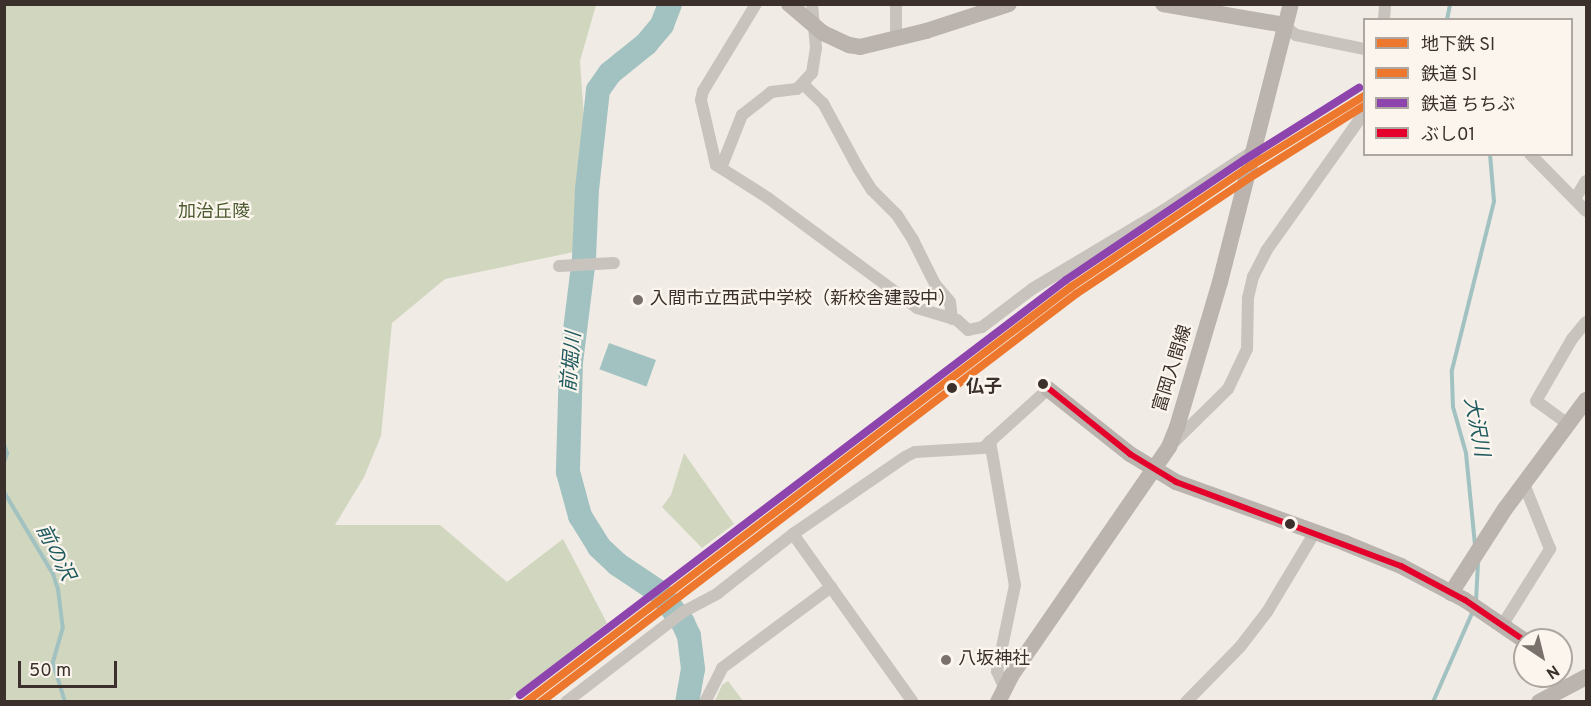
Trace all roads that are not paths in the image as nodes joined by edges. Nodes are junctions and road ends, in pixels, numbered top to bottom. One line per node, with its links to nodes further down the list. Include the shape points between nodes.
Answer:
1 (756, 4): 16 (street, via 702,98 711,154)
2 (789, 4): 9 (street)
3 (812, 4): 9 (street)
4 (896, 4): 10 (street)
5 (1009, 4): 10 (street)
6 (1163, 4): 8 (street)
7 (1290, 4): 8 (street, 富岡入間線)
8 (1284, 26): 11 (street, via 1296,35); 14 (street, 富岡入間線)
9 (815, 27): 10 (street, via 860,47); 12 (street, via 812,73)
10 (896, 40)
11 (1363, 49)
12 (803, 84): 16 (street, via 790,91 771,92 749,108 735,128); 22 (street, via 823,103 858,168 914,240 935,284 950,302)
13 (1363, 116): 28 (street, via 1266,251 1253,277 1248,298 1247,349 1228,389)
14 (1253, 151): 22 (street, via 1032,289 982,327 968,330); 28 (street, 富岡入間線, via 1220,282 1178,427)
15 (1532, 156): 18 (street)
16 (721, 168): 22 (street, via 917,308)
17 (1587, 181): 18 (street)
18 (1575, 199): 19 (street)
19 (1587, 211)
20 (614, 263): 21 (street)
21 (559, 266)
22 (952, 319)
23 (1587, 322): 26 (street, via 1572,339 1536,401)
24 (1048, 389): 27 (street); 29 (street)
25 (1587, 400): 26 (street)
26 (1568, 424): 30 (street)
27 (990, 441): 32 (street, via 983,448 915,452); 38 (street, via 1016,585 997,671)
28 (1168, 447): 29 (street, 富岡入間線)
29 (1153, 469): 31 (street, via 1202,493); 38 (street, 富岡入間線)
30 (1524, 484): 34 (street); 35 (street, via 1550,549)
31 (1315, 532): 34 (street, via 1370,552); 42 (street, via 1267,612)
32 (793, 534): 33 (street); 39 (street)
33 (831, 587): 40 (street, via 722,668); 41 (street)
34 (1458, 597): 35 (street)
35 (1503, 624): 36 (street)
36 (1513, 632)
37 (1556, 688): 43 (street)
38 (1001, 694)
39 (566, 702)
40 (705, 702)
41 (913, 702)
42 (1186, 702)
43 (1539, 702)

